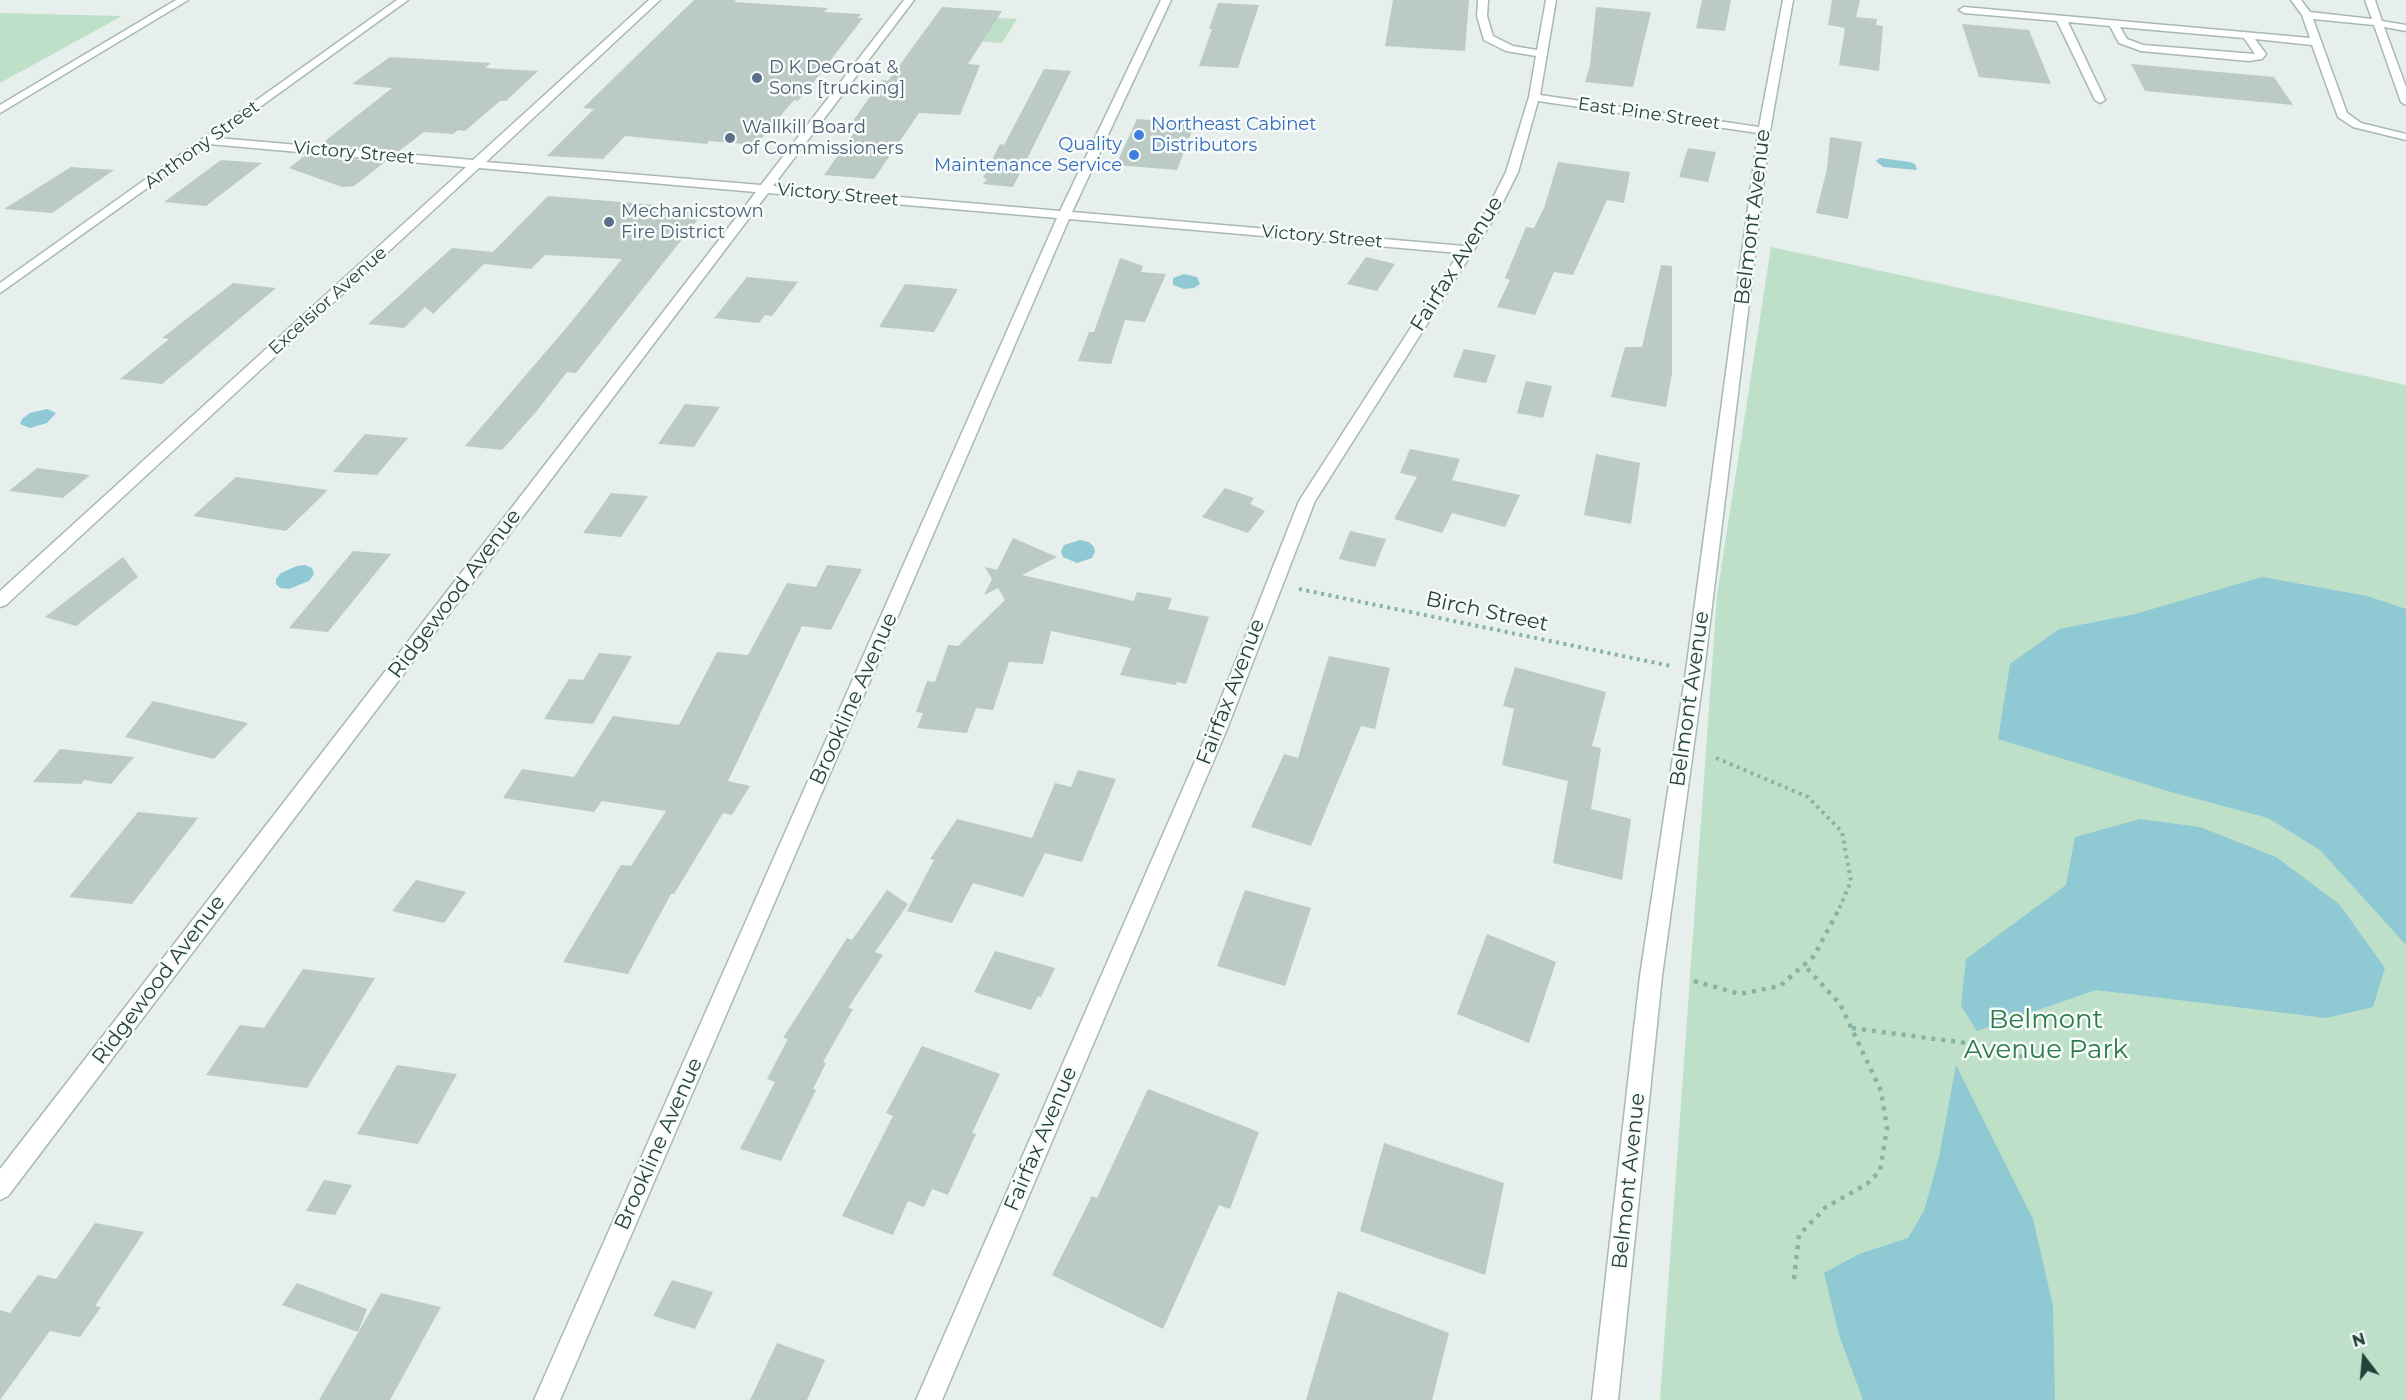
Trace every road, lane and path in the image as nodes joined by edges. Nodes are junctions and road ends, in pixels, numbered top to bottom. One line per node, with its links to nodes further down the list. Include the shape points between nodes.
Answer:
1 (183, 0): 23 (street)
2 (404, 0): 28 (street, Anthony Street)
3 (655, 0): 29 (street, Excelsior Avenue)
4 (909, 0): 30 (street, Ridgewood Avenue)
5 (1166, 0): 31 (street, Brookline Avenue)
6 (1483, 0): 19 (street, via 1482,16 1488,38 1510,49)
7 (1551, 0): 19 (street, Fairfax Avenue)
8 (1788, 0): 26 (street, Belmont Avenue)
9 (2296, 0): 12 (street)
10 (2370, 0): 15 (street)
11 (1964, 10): 13 (street)
12 (2307, 15): 15 (street); 18 (street)
13 (2061, 19): 14 (street); 21 (street)
14 (2113, 23): 17 (street); 17 (street, via 2122,41 2141,48 2258,57 2261,54)
15 (2378, 23): 16 (street); 22 (street)
16 (2406, 28)
17 (2247, 36): 18 (street)
18 (2316, 42): 24 (street, via 2342,115)
19 (1542, 54): 20 (street, Fairfax Avenue)
20 (1534, 97): 26 (street, East Pine Street); 32 (street, Fairfax Avenue, via 1512,172)
21 (2100, 100)
22 (2406, 102)
23 (0, 110)
24 (2357, 125): 25 (street); 27 (street)
25 (2344, 130)
26 (1764, 131): 36 (street, Belmont Avenue)
27 (2406, 137)
28 (209, 141): 29 (street, Victory Street); 33 (street, Anthony Street)
29 (480, 163): 30 (street, Victory Street); 35 (street, Excelsior Avenue)
30 (765, 189): 31 (street, Victory Street); 42 (street, Ridgewood Avenue)
31 (1065, 214): 32 (street, Victory Street); 44 (street, Brookline Avenue)
32 (1467, 250): 34 (street, Fairfax Avenue, via 1307,501)
33 (0, 290)
34 (1273, 584): 36 (path, Birch Street); 45 (street, Fairfax Avenue, via 1218,729)
35 (0, 601)
36 (1695, 671): 46 (street, Belmont Avenue, via 1651,976)
37 (1716, 758): 38 (path, via 1808,797 1842,832 1851,881 1836,917 1814,956)
38 (1804, 965): 39 (path, via 1780,986 1740,994); 40 (path, via 1840,1004)
39 (1694, 981)
40 (1851, 1028): 41 (path, via 1966,1043); 43 (path, via 1881,1091 1887,1128 1880,1171 1867,1184 1826,1207 1799,1235)
41 (2028, 1058)
42 (0, 1188)
43 (1794, 1279)
44 (547, 1400)
45 (929, 1400)
46 (1605, 1400)

